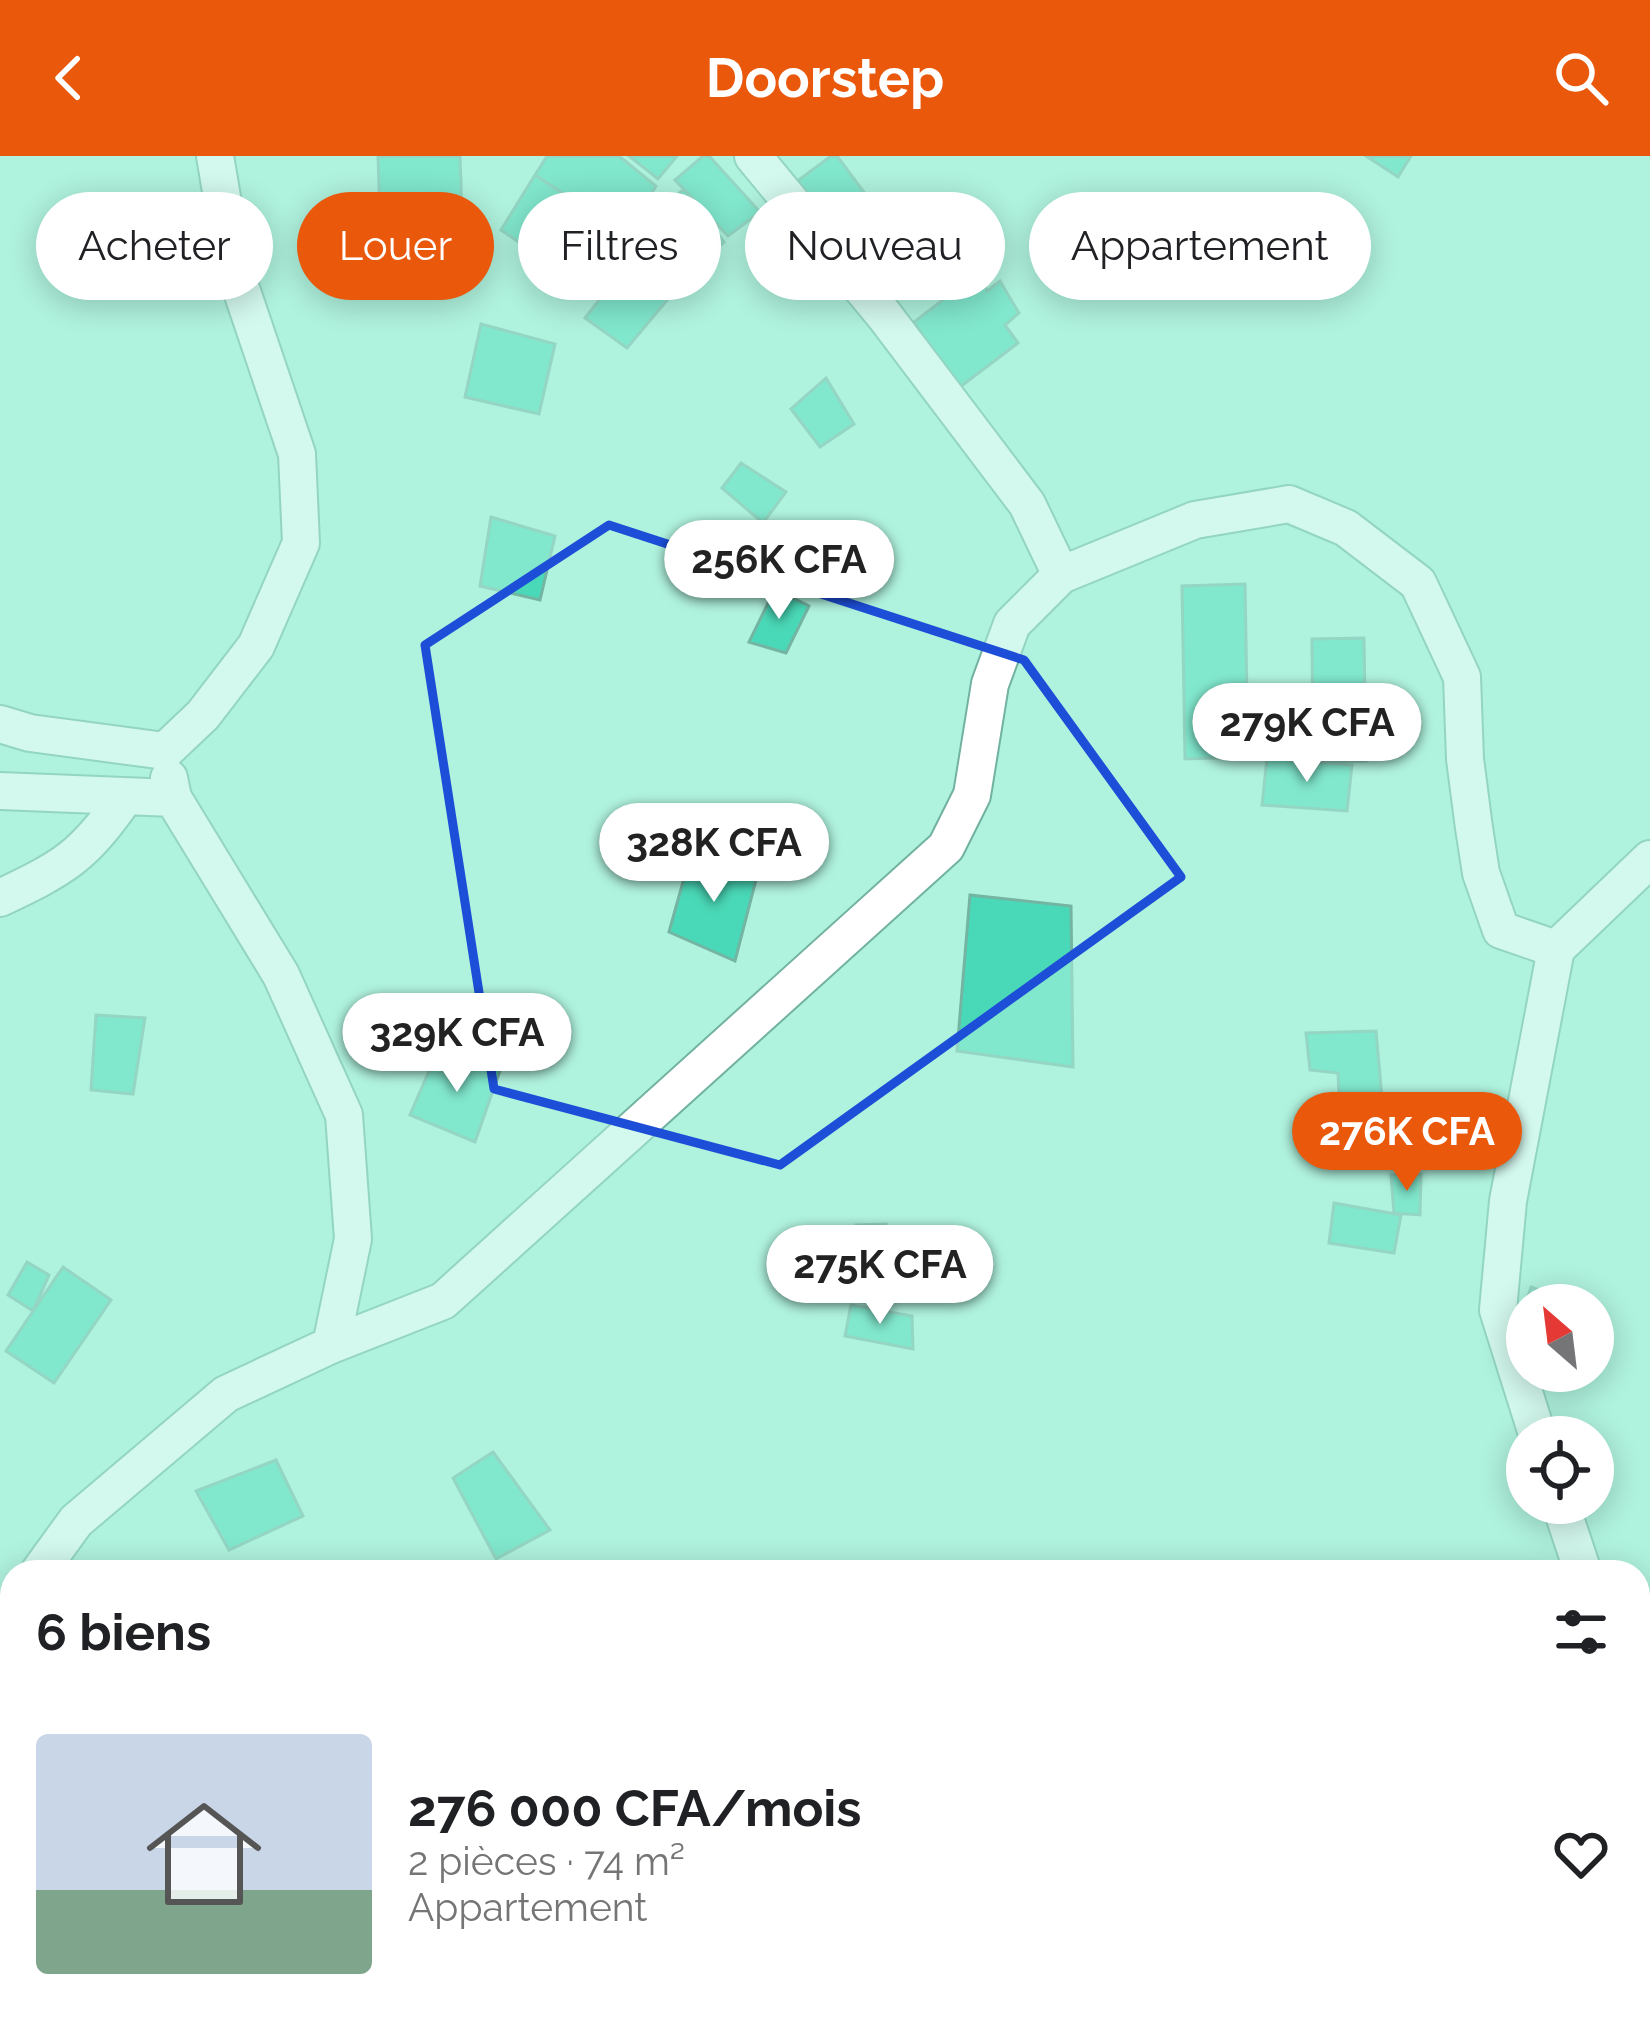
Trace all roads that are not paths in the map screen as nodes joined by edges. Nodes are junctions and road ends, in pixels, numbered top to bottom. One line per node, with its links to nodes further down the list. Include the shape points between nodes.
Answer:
1 (215, 156): 5 (street, via 234,268 297,454 301,543 256,646)
2 (753, 156): 3 (street, via 1027,504)
3 (1061, 575): 11 (street, via 1195,520 1289,504 1346,528 1418,583 1462,677 1481,873 1502,930); 12 (street, via 1012,624 990,684 972,795 946,847 443,1300)
4 (0, 724): 5 (street)
5 (165, 751): 8 (street)
6 (0, 791): 7 (street)
7 (125, 797): 8 (street); 10 (street, via 64,868)
8 (173, 798): 12 (street, via 281,975 344,1115 353,1239)
9 (1650, 859): 11 (street)
10 (0, 898)
11 (1556, 950): 13 (street, via 1508,1201 1498,1310)
12 (331, 1345): 15 (street, via 226,1394 76,1521)
13 (1531, 1416)
14 (1567, 1524): 16 (street)
15 (48, 1560)
16 (1579, 1560)

